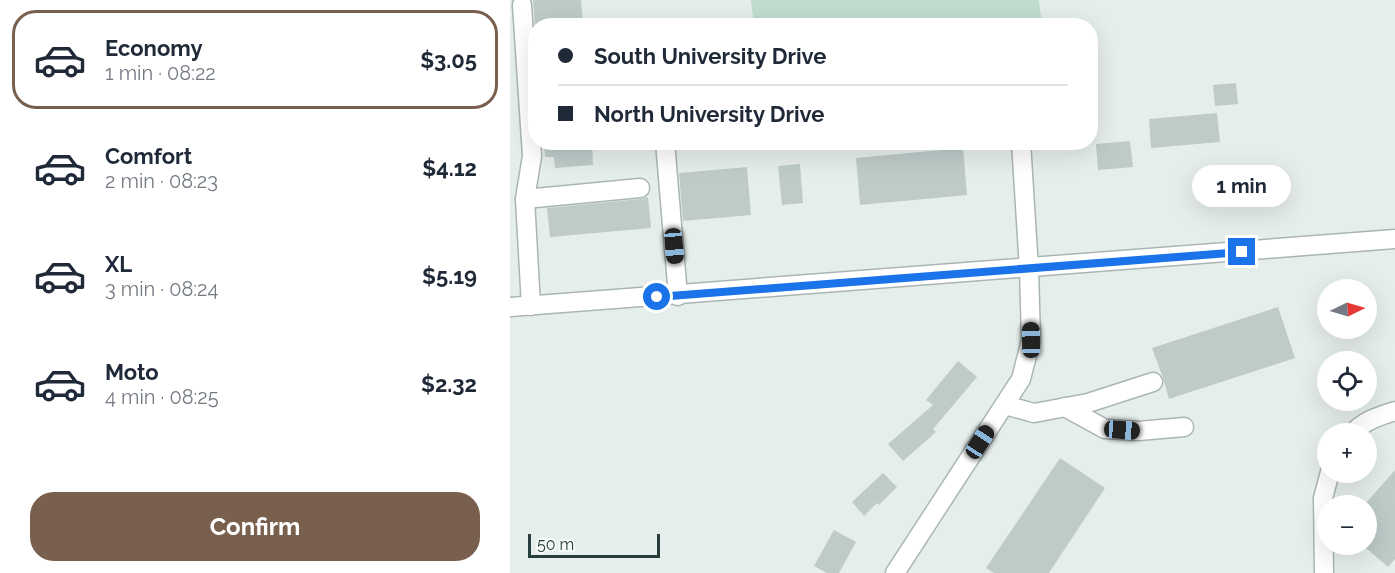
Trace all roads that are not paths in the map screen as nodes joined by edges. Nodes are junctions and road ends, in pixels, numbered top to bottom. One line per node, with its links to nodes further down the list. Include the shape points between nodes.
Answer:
1 (522, 5): 2 (street)
2 (528, 96)
3 (532, 150): 7 (street)
4 (666, 150): 10 (street)
5 (1022, 150): 9 (street)
6 (640, 188): 7 (street)
7 (525, 199): 11 (street)
8 (1395, 239): 9 (street)
9 (1029, 269): 10 (street); 14 (street, via 1031,340 1021,379)
10 (678, 296): 11 (street)
11 (531, 306): 12 (street)
12 (510, 307)
13 (1153, 382): 15 (street)
14 (1005, 405): 15 (street, via 1034,413); 20 (street)
15 (1065, 407): 18 (street, via 1105,429)
16 (1395, 411): 17 (street)
17 (1365, 423)
18 (1184, 427)
19 (1327, 483): 21 (street, via 1323,498)
20 (895, 573)
21 (1324, 573)

